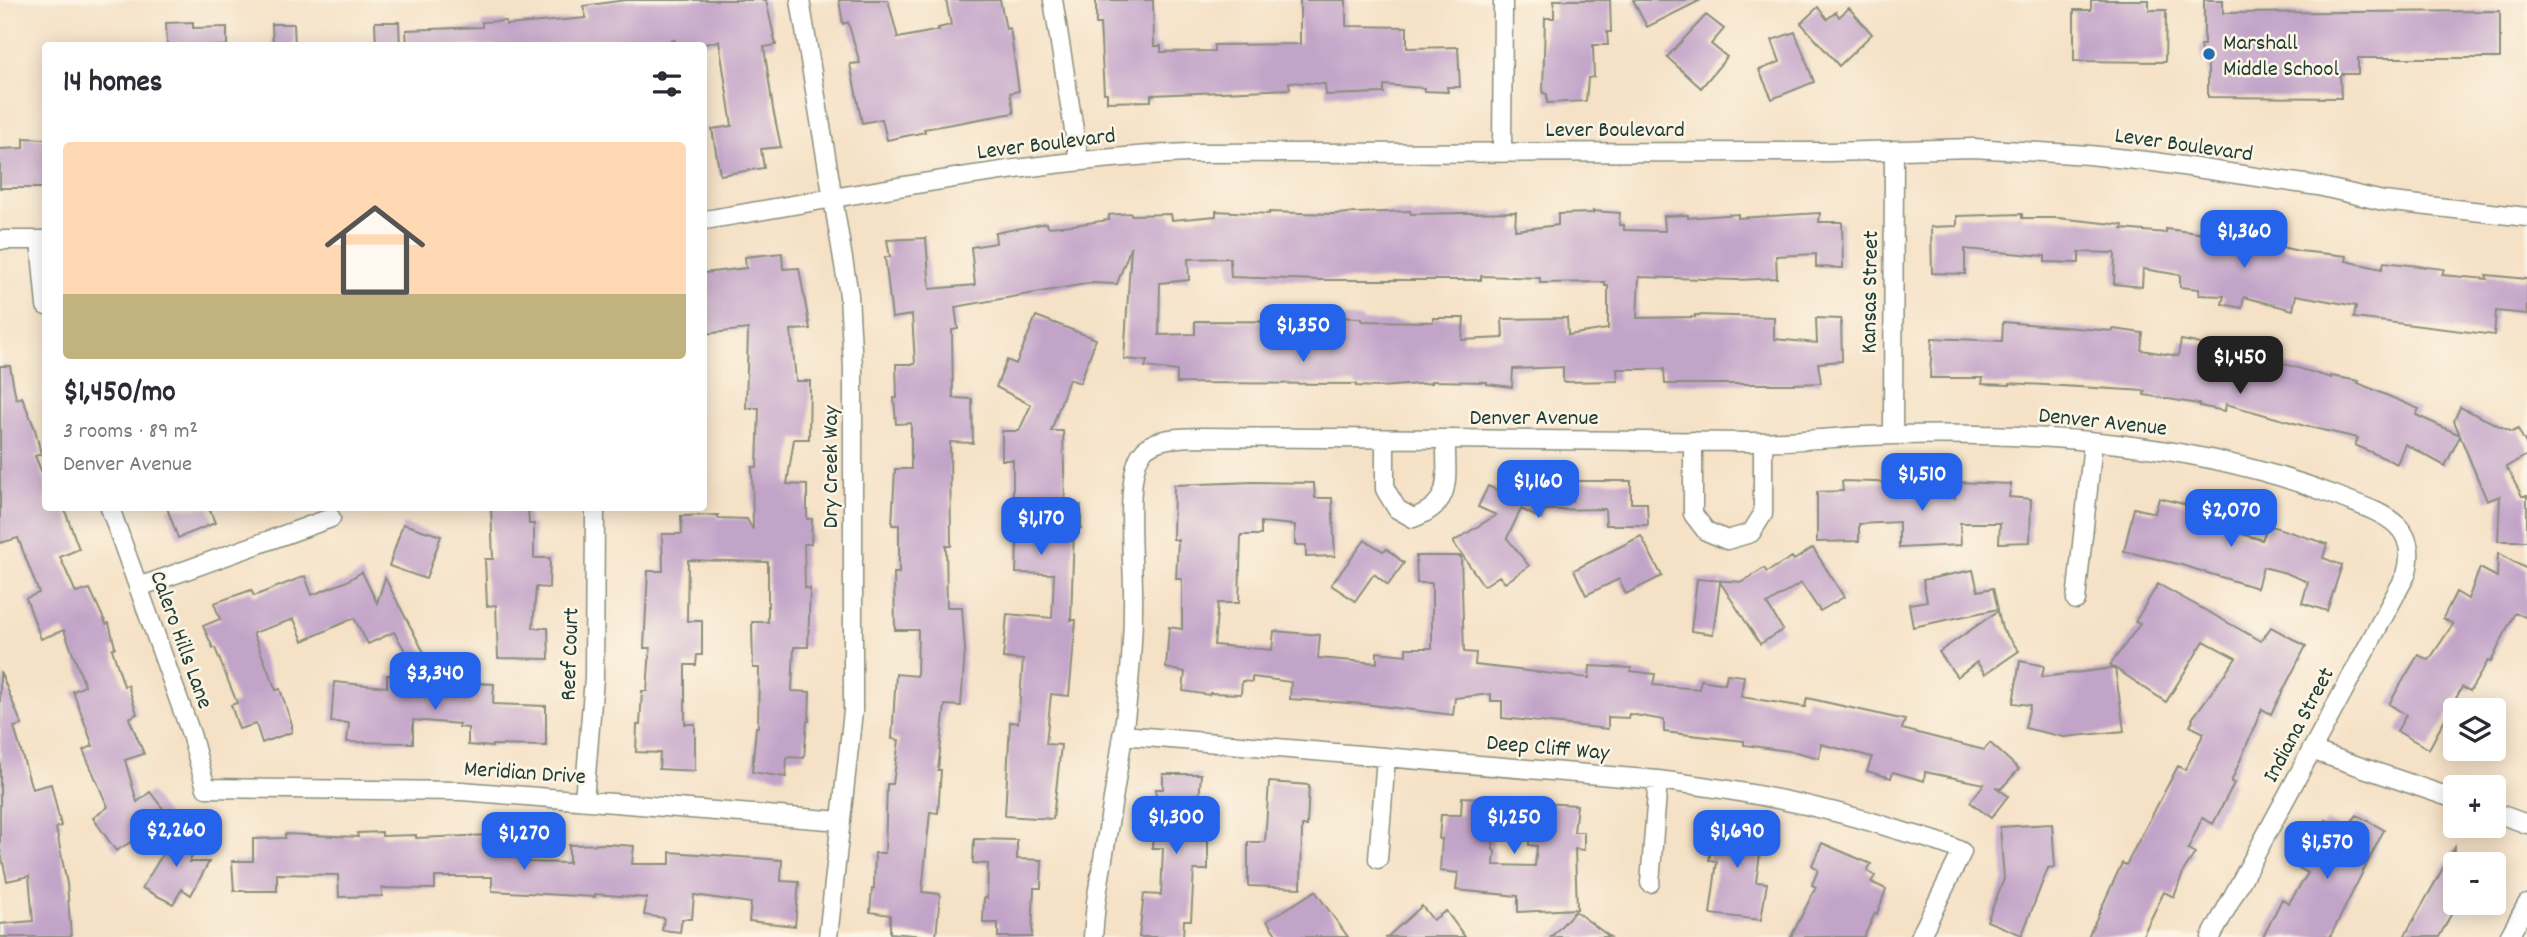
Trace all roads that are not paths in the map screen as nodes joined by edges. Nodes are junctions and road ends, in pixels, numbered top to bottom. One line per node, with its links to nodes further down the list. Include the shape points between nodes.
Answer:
1 (800, 0): 7 (street, Dry Creek Way)
2 (1053, 0): 6 (street)
3 (1503, 0): 5 (street)
4 (1894, 150): 5 (street, Lever Boulevard); 8 (street, Lever Boulevard, via 1973,148 2089,155 2318,186 2383,201); 12 (street, Kansas Street)
5 (1502, 153): 6 (street, Lever Boulevard, via 1188,153)
6 (1079, 161): 7 (street, Lever Boulevard)
7 (833, 199): 9 (street, Lever Boulevard); 32 (street, Dry Creek Way, via 849,295 853,367 853,711)
8 (2527, 217)
9 (707, 220)
10 (0, 240): 11 (street)
11 (42, 240)
12 (1893, 435): 16 (street, Denver Avenue); 17 (street, Denver Avenue, via 2039,437)
13 (1385, 439): 14 (street, Denver Avenue); 14 (street, via 1385,489 1397,509 1413,517 1431,512 1445,494); 24 (street, Denver Avenue, via 1174,438 1154,443 1140,455 1132,487 1133,605)
14 (1446, 440): 15 (street, Denver Avenue)
15 (1693, 441): 16 (street, Denver Avenue); 16 (street, via 1693,514 1706,531 1727,540 1751,533 1763,514)
16 (1763, 442)
17 (2093, 443): 21 (street, Denver Avenue, via 2221,461 2319,489 2394,521); 23 (street)
18 (111, 511): 22 (street, Calero Hills Lane)
19 (595, 511): 30 (street, Reef Court, via 594,678)
20 (331, 518): 22 (street)
21 (2402, 531): 25 (street, Indiana Street, via 2410,551 2406,575)
22 (139, 587): 28 (street, Calero Hills Lane)
23 (2076, 600)
24 (1122, 735): 26 (street, Deep Cliff Way); 38 (street, Denver Avenue)
25 (2311, 750): 29 (street); 40 (street, Indiana Street)
26 (1386, 757): 27 (street, Deep Cliff Way); 34 (street)
27 (1658, 780): 35 (street); 39 (street, Deep Cliff Way, via 1807,804 1962,852)
28 (206, 788): 30 (street, Meridian Drive, via 462,791)
29 (2443, 795)
30 (584, 800): 32 (street, Meridian Drive)
31 (2506, 816): 33 (street)
32 (841, 821): 37 (street, Dry Creek Way)
33 (2527, 824)
34 (1378, 859)
35 (1650, 883)
36 (2527, 904): 41 (street)
37 (828, 937)
38 (1093, 937)
39 (1920, 937)
40 (2211, 937)
41 (2509, 937)

